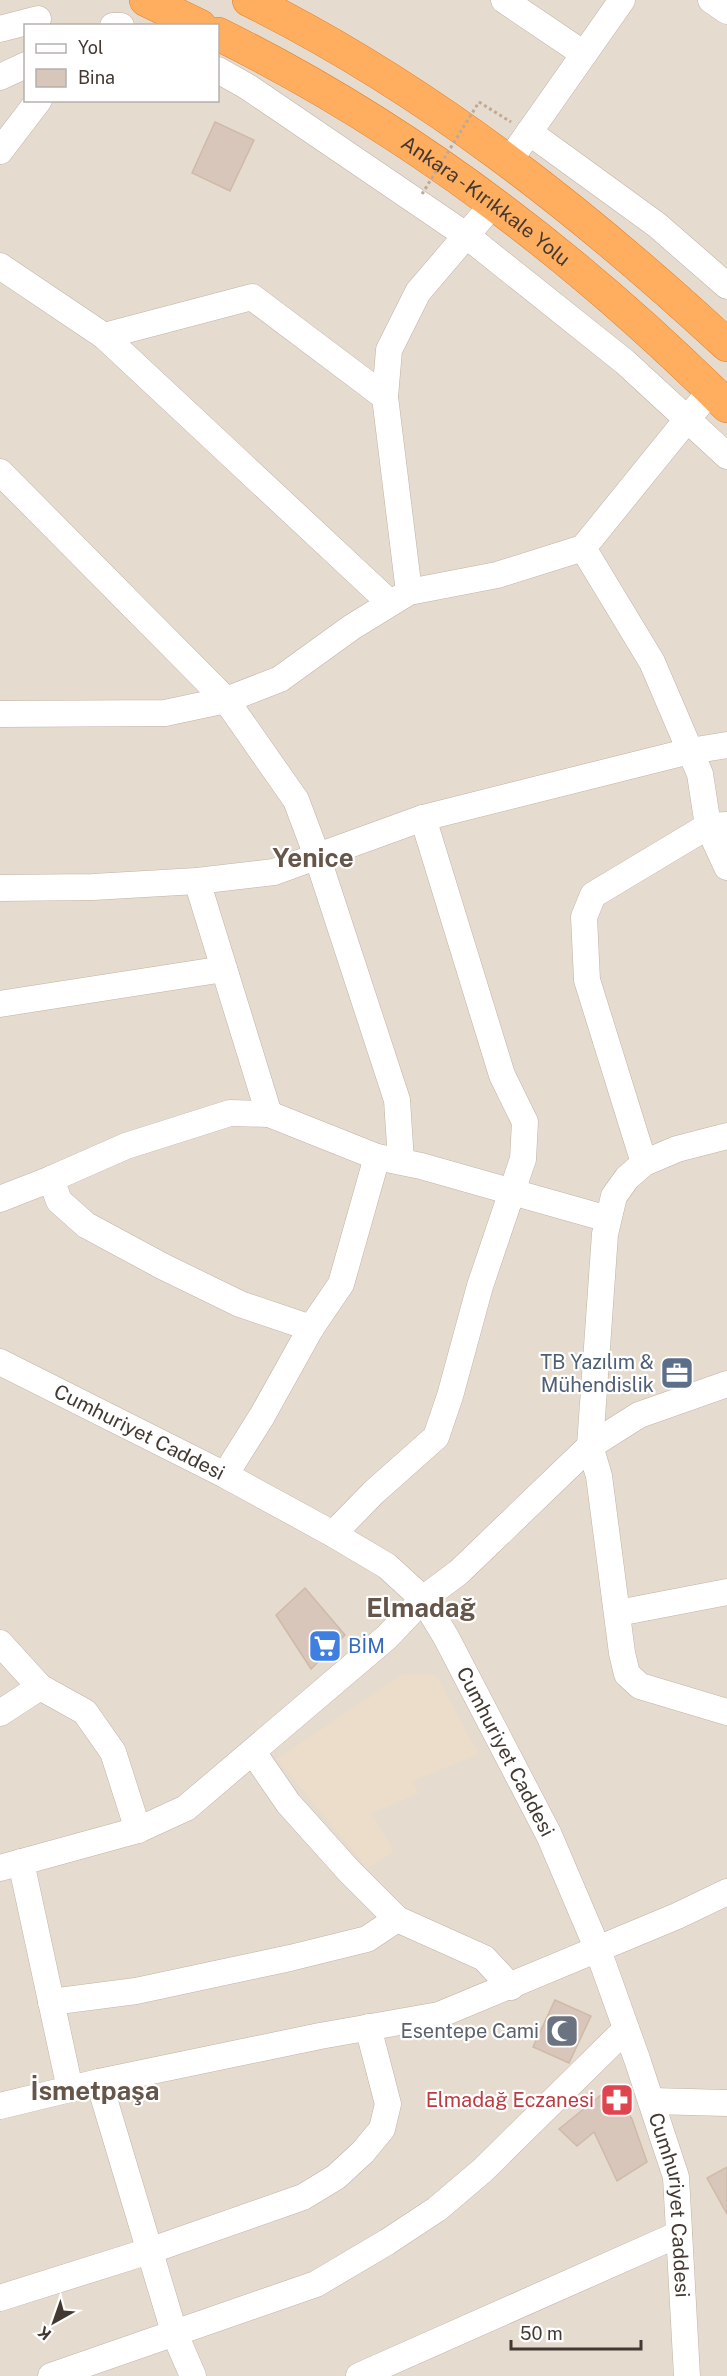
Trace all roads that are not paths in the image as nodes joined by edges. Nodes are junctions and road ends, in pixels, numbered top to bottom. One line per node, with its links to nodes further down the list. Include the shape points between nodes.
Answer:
1 (146, 0): 8 (highway)
2 (249, 0): 18 (highway, via 405,88)
3 (504, 0): 11 (street)
4 (622, 0): 11 (street)
5 (711, 0): 6 (street)
6 (727, 11)
7 (36, 15): 9 (street)
8 (183, 22)
9 (0, 29)
10 (219, 35): 19 (highway, Ankara - Kırıkkale Yolu, via 322,89)
11 (584, 54): 16 (street)
12 (24, 66): 14 (street)
13 (219, 71): 20 (street)
14 (0, 77)
15 (37, 102): 17 (street)
16 (522, 128): 18 (street); 22 (street, via 657,225)
17 (0, 151)
18 (509, 161): 24 (highway, via 632,258)
19 (493, 204): 20 (street); 26 (highway, Ankara - Kırıkkale Yolu, via 607,293)
20 (467, 236): 25 (street, via 418,292 389,350); 27 (street, via 626,362)
21 (0, 266): 23 (street)
22 (727, 286)
23 (104, 336): 25 (street, via 252,297); 31 (street)
24 (727, 345)
25 (385, 397): 31 (street)
26 (719, 398): 27 (street)
27 (687, 418): 28 (street); 30 (street)
28 (727, 456)
29 (0, 472): 32 (street)
30 (584, 548): 31 (street, via 497,575); 35 (street, via 652,662)
31 (399, 597): 32 (street, via 280,679)
32 (226, 700): 33 (street, via 165,713); 38 (street, via 296,800)
33 (0, 714)
34 (727, 744): 35 (street)
35 (690, 751): 36 (street); 37 (street)
36 (423, 818): 38 (street); 49 (street, via 502,1075 525,1122 523,1159)
37 (718, 826): 39 (street); 47 (street, via 593,895 584,917 587,980)
38 (317, 856): 40 (street, via 274,872); 46 (street, via 397,1100)
39 (727, 867)
40 (197, 880): 41 (street); 42 (street)
41 (0, 888)
42 (224, 969): 43 (street); 44 (street)
43 (0, 1004)
44 (268, 1114): 46 (street); 48 (street, via 230,1113 126,1146)
45 (727, 1136): 47 (street, via 677,1149)
46 (389, 1159): 49 (street); 52 (street, via 341,1284)
47 (644, 1163): 51 (street, via 614,1196)
48 (51, 1179): 50 (street); 52 (street, via 59,1200 86,1225 240,1304)
49 (511, 1191): 51 (street); 57 (street, via 435,1437)
50 (0, 1199)
51 (608, 1219): 55 (street)
52 (311, 1328): 56 (street)
53 (0, 1362): 56 (street, Cumhuriyet Caddesi)
54 (727, 1384): 55 (street, via 639,1415)
55 (590, 1446): 59 (street, via 459,1572); 60 (street, via 599,1476)
56 (225, 1475): 57 (street, Cumhuriyet Caddesi)
57 (333, 1534): 59 (street, Cumhuriyet Caddesi, via 387,1566)
58 (727, 1592): 60 (street)
59 (423, 1599): 65 (street, via 387,1637); 70 (street, Cumhuriyet Caddesi, via 549,1835)
60 (618, 1613): 63 (street, via 627,1674 640,1686)
61 (0, 1643): 62 (street)
62 (40, 1687): 64 (street); 66 (street, via 85,1712 113,1752)
63 (727, 1712)
64 (0, 1713)
65 (253, 1752): 66 (street, via 186,1808); 69 (street, via 288,1803)
66 (138, 1830): 67 (street)
67 (10, 1865): 72 (street)
68 (727, 1892): 70 (street)
69 (397, 1918): 71 (street, via 484,1958); 72 (street, via 367,1939 290,1958 136,1991)
70 (598, 1950): 71 (street); 74 (street, Cumhuriyet Caddesi)
71 (511, 1987): 73 (street, via 439,2015)
72 (51, 2002): 76 (street)
73 (368, 2028): 75 (street); 81 (street, via 388,2104 382,2129 363,2152 336,2177 303,2197)
74 (626, 2029): 77 (street, Cumhuriyet Caddesi); 83 (street, via 483,2170 437,2209 316,2284)
75 (99, 2082): 76 (street); 81 (street)
76 (70, 2089): 79 (street)
77 (651, 2102): 78 (street); 80 (street, Cumhuriyet Caddesi, via 676,2177)
78 (727, 2103)
79 (0, 2106)
80 (679, 2234): 86 (street); 87 (street, Cumhuriyet Caddesi)
81 (150, 2251): 82 (street); 83 (street)
82 (0, 2298)
83 (174, 2332): 84 (street); 85 (street)
84 (51, 2376)
85 (193, 2376)
86 (359, 2376)
87 (687, 2376)

